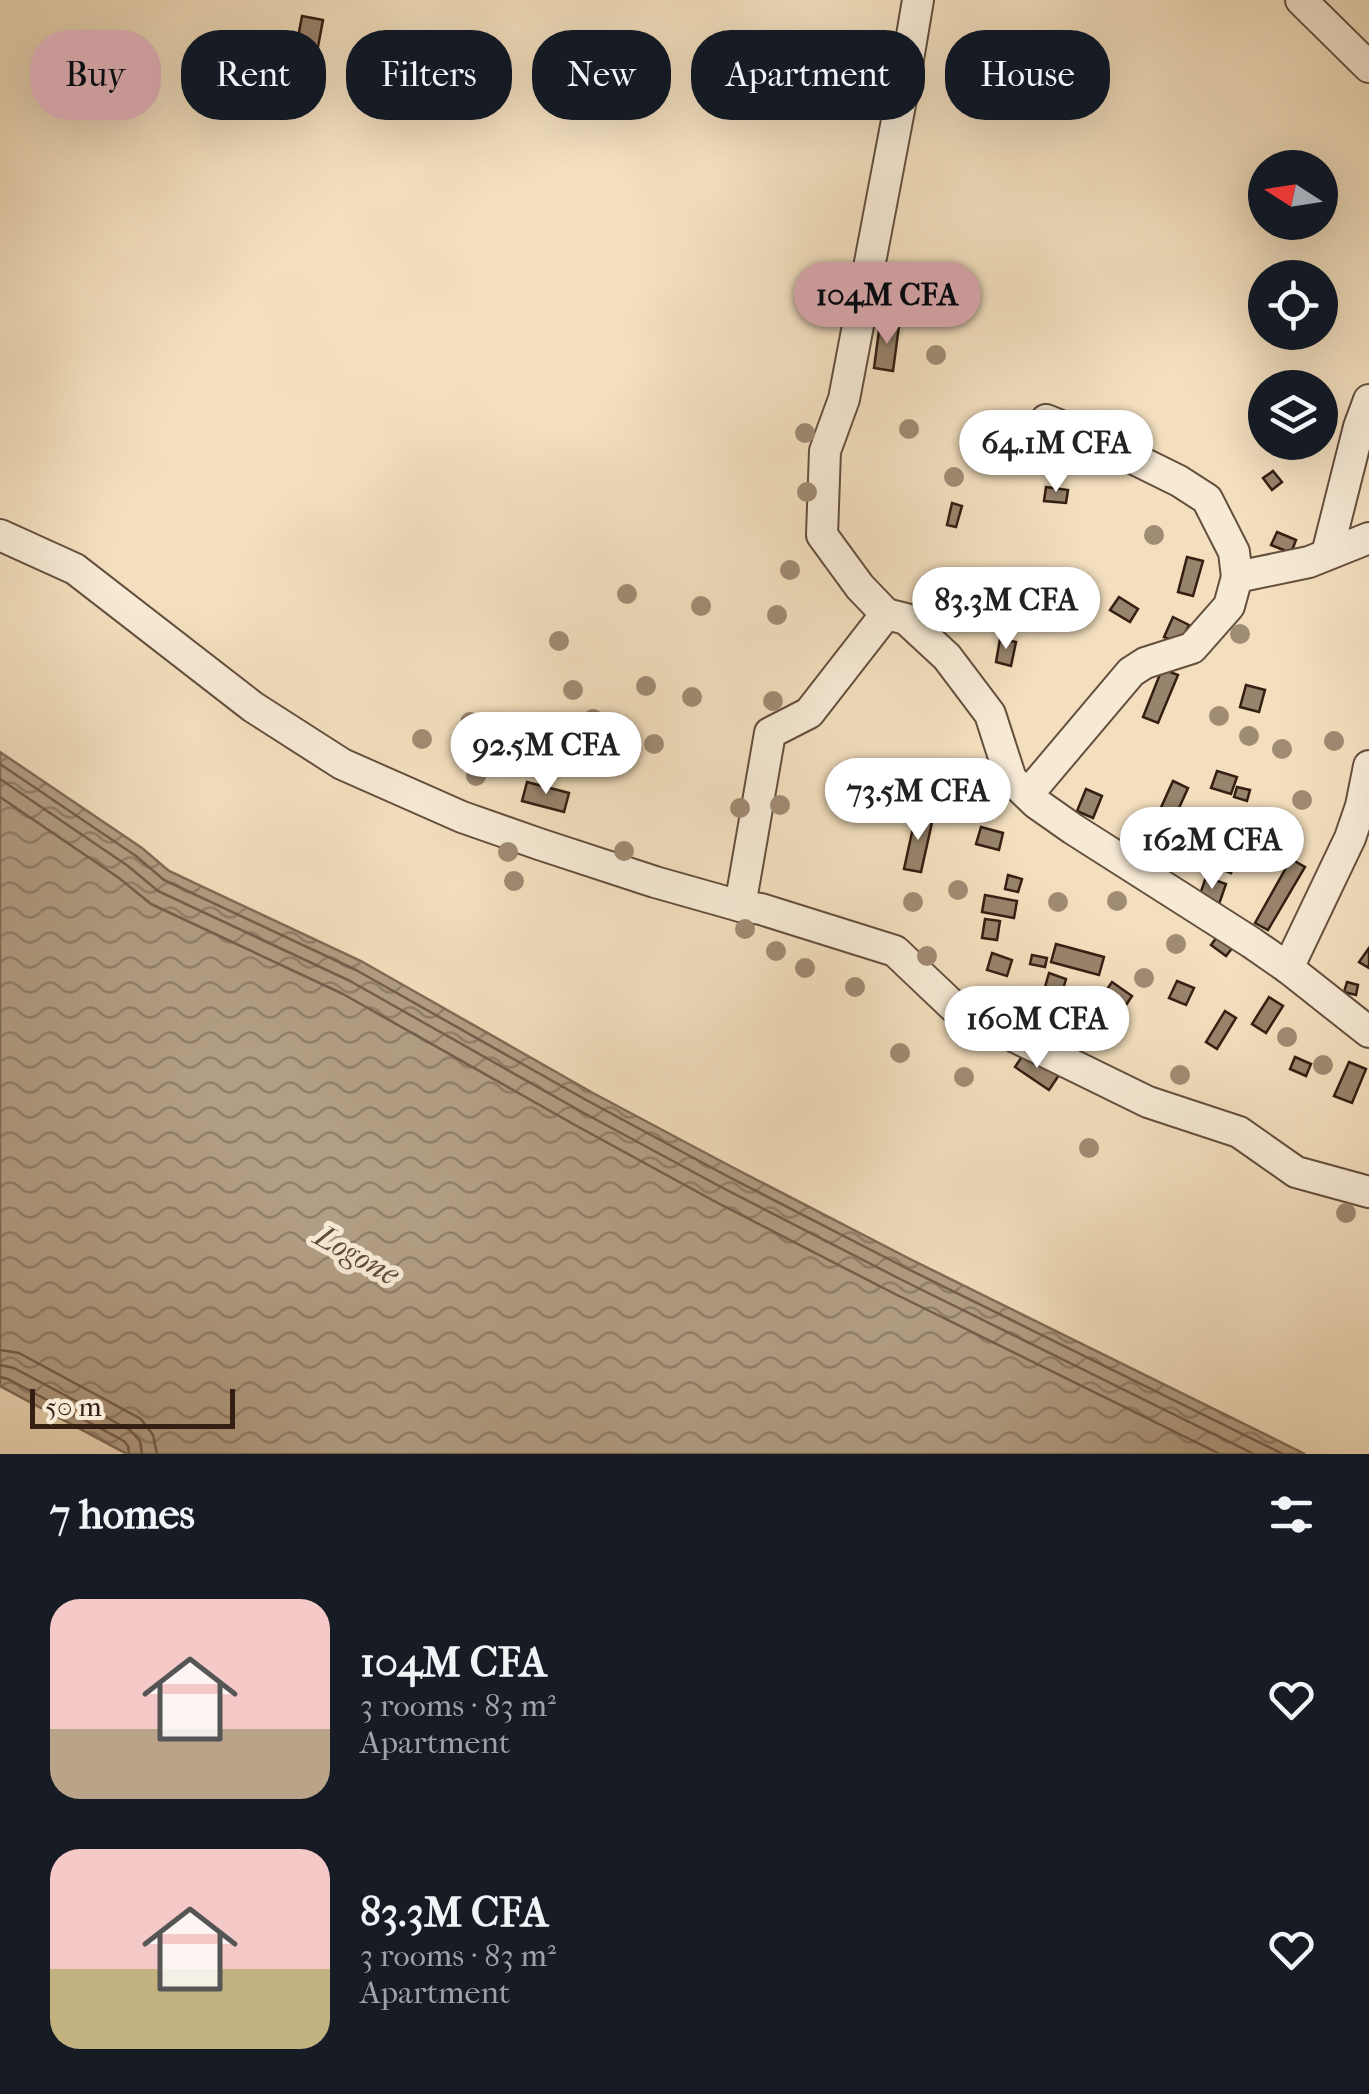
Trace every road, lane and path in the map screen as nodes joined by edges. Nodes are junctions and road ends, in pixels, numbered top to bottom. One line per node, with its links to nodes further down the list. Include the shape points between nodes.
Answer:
1 (918, 0): 10 (street, via 844,400 823,474 822,535)
2 (1301, 0): 3 (street)
3 (1369, 67)
4 (1369, 400): 8 (street)
5 (1046, 420): 9 (street, via 1207,499 1234,552)
6 (0, 534): 13 (street, via 74,569 253,707 342,764 462,817)
7 (1369, 538): 8 (street)
8 (1327, 554): 9 (street)
9 (1237, 578): 12 (street, via 1230,606 1202,640 1131,672)
10 (886, 614): 12 (street, via 906,619 946,656 990,714 1011,779); 13 (street, via 809,713 770,732)
11 (1369, 766): 14 (street, via 1350,838)
12 (1028, 794): 14 (street)
13 (740, 906): 16 (street, via 895,951 954,1006 1148,1102 1240,1132 1296,1172)
14 (1288, 968): 15 (street)
15 (1369, 1032)
16 (1369, 1192)

